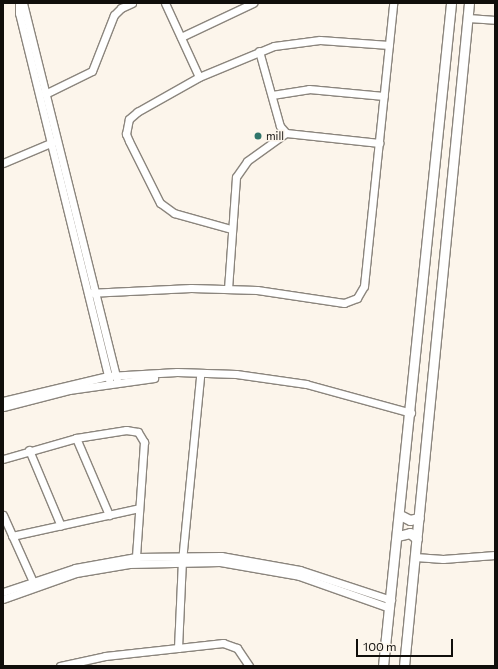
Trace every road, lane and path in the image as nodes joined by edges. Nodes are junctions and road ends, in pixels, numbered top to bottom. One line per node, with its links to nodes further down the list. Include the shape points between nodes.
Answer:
1 (19, 3): 19 (street, via 19,14)
2 (23, 3): 15 (street)
3 (132, 3): 15 (street, via 114,15 92,71)
4 (165, 3): 11 (street)
5 (253, 3): 11 (street)
6 (393, 3): 12 (street)
7 (451, 3): 31 (street)
8 (469, 3): 9 (street)
9 (468, 18): 10 (street); 39 (street)
10 (495, 20)
11 (181, 37): 14 (street)
12 (389, 46): 13 (street, via 304,41); 17 (street)
13 (260, 51): 14 (street); 16 (street)
14 (199, 77): 22 (street, via 137,112 129,119 126,134 155,195 166,209)
15 (45, 94): 19 (street)
16 (272, 95): 17 (street, via 309,90); 18 (street, via 280,126)
17 (384, 96): 20 (street)
18 (286, 133): 20 (street); 22 (street, via 239,171 234,184)
19 (54, 142): 21 (street); 24 (street); 25 (street)
20 (379, 144): 23 (street, via 364,286 357,298 344,303 257,290)
21 (3, 163)
22 (231, 228): 23 (street)
23 (228, 289): 25 (street)
24 (88, 293): 25 (street); 28 (street)
25 (96, 293): 27 (street)
26 (200, 377): 27 (street); 31 (street, via 291,386); 47 (street)
27 (117, 378): 28 (street); 31 (street, via 177,372 271,378 341,392)
28 (109, 379): 29 (street); 30 (street)
29 (3, 401)
30 (3, 407)
31 (410, 415): 38 (street)
32 (76, 438): 33 (street); 35 (street, via 126,430 138,432 142,437); 37 (street)
33 (29, 450): 34 (street); 40 (street)
34 (3, 459)
35 (139, 508): 37 (street); 45 (street)
36 (3, 515): 41 (street)
37 (109, 515): 40 (street)
38 (400, 515): 39 (street, via 410,520); 42 (street)
39 (419, 518): 43 (street)
40 (61, 526): 41 (street)
41 (12, 536): 48 (street)
42 (398, 536): 43 (street, via 410,533); 51 (street)
43 (417, 539): 46 (street)
44 (495, 555): 46 (street, via 443,559)
45 (136, 557): 47 (street); 48 (street, via 74,568)
46 (415, 557): 56 (street)
47 (182, 558): 48 (street, via 129,564); 51 (street, via 221,556 300,570); 52 (street)
48 (34, 583): 49 (street); 50 (street)
49 (3, 592)
50 (3, 599)
51 (391, 604): 55 (street)
52 (178, 648): 53 (street, via 80,660); 54 (street, via 227,643 240,651)
53 (60, 666)
54 (249, 666)
55 (383, 666)
56 (404, 666)

